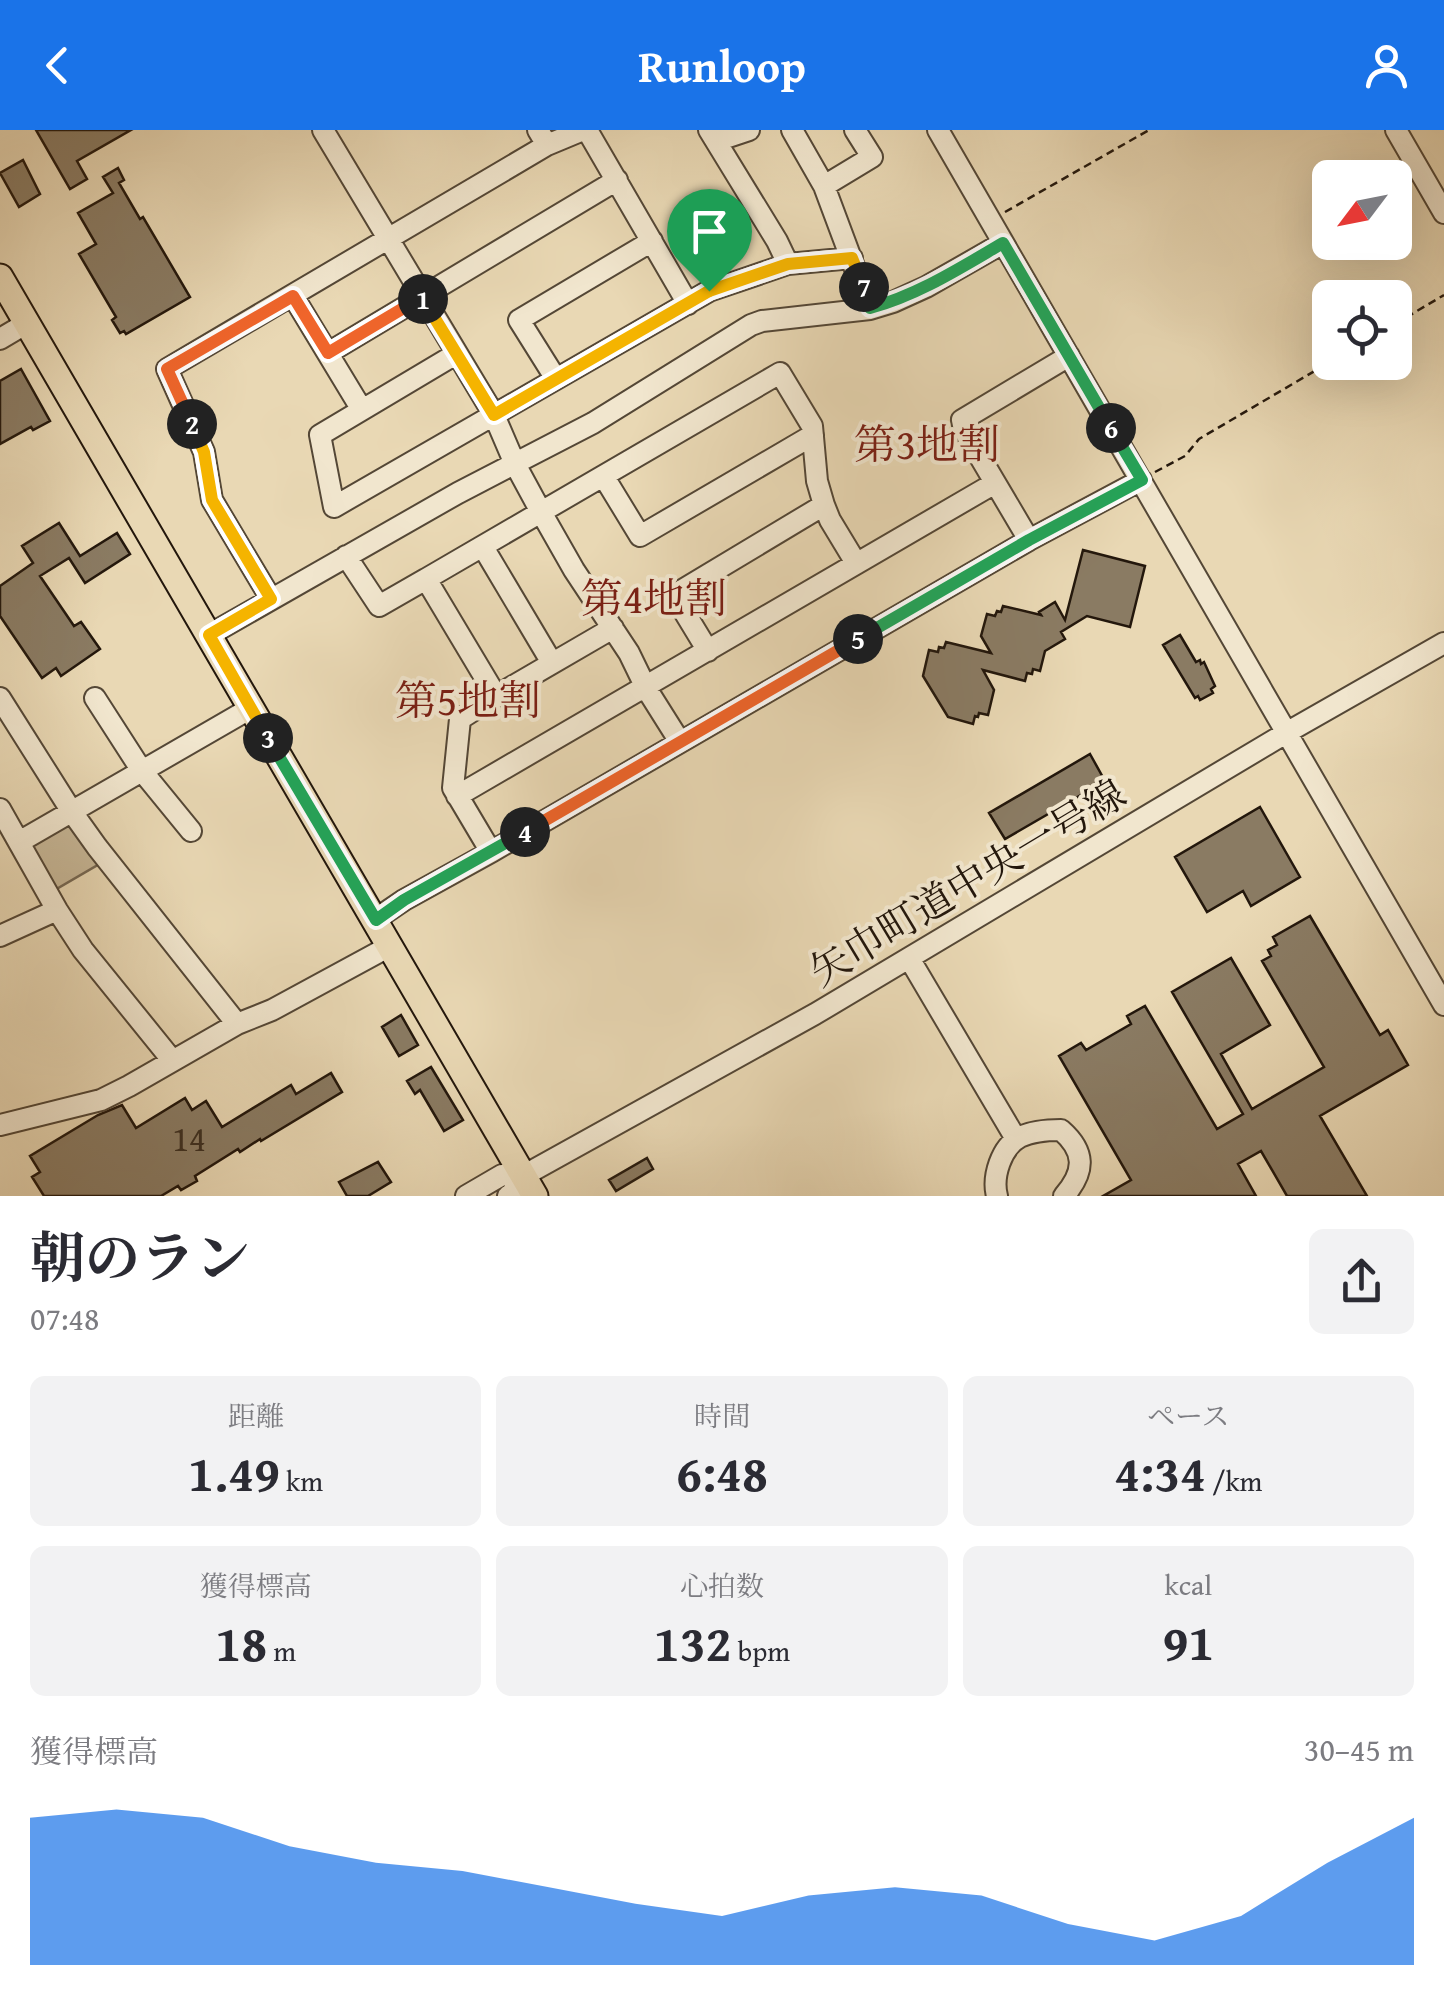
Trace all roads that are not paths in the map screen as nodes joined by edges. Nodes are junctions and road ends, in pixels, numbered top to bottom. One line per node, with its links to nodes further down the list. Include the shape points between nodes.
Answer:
1 (323, 130): 13 (street)
2 (585, 130): 9 (street); 10 (street)
3 (750, 130): 8 (street)
4 (792, 130): 11 (street)
5 (856, 130): 11 (street, via 872,157)
6 (938, 130): 15 (street)
7 (1396, 130): 12 (street)
8 (713, 136): 17 (street)
9 (542, 138): 13 (street)
10 (617, 180): 14 (street); 20 (street)
11 (824, 186): 16 (street)
12 (1444, 212)
13 (389, 240): 19 (street); 20 (street)
14 (652, 242): 21 (street); 28 (street, via 519,320)
15 (1003, 243): 22 (street, via 926,287); 27 (street)
16 (852, 258): 17 (street); 22 (street)
17 (788, 264): 21 (street)
18 (0, 277): 23 (main road)
19 (293, 296): 25 (street); 43 (street, via 167,369 204,452 212,500)
20 (422, 297): 25 (street); 26 (street)
21 (688, 304): 28 (street)
22 (870, 308): 32 (street, via 751,325)
23 (27, 323): 24 (street); 45 (main road)
24 (0, 339)
25 (328, 353): 29 (street)
26 (456, 354): 29 (street); 30 (street)
27 (1069, 356): 34 (street); 35 (street, via 962,420)
28 (556, 379): 30 (street)
29 (362, 410): 30 (street, via 320,435 334,506)
30 (494, 415): 32 (street)
31 (812, 435): 33 (street, via 640,536); 33 (street, via 780,374); 36 (street)
32 (515, 464): 37 (street); 40 (street)
33 (604, 476): 37 (street)
34 (1142, 480): 38 (street); 54 (street)
35 (995, 483): 38 (street); 41 (street)
36 (824, 504): 41 (street); 47 (street, via 674,595)
37 (541, 512): 39 (street); 44 (street)
38 (1029, 540): 55 (street)
39 (483, 547): 42 (street); 48 (street)
40 (346, 556): 42 (street, via 378,606); 43 (street)
41 (856, 563): 47 (street)
42 (426, 579): 50 (street)
43 (271, 599): 45 (street)
44 (613, 628): 48 (street); 49 (street)
45 (209, 635): 53 (main road)
46 (1444, 643): 54 (street, 矢巾町道中央一号線)
47 (708, 651): 49 (street)
48 (552, 663): 50 (street)
49 (646, 688): 55 (street); 57 (street)
50 (496, 696): 57 (street, via 460,719 452,788)
51 (0, 698): 59 (street)
52 (95, 698): 56 (street)
53 (251, 708): 56 (street); 64 (main road)
54 (1286, 732): 67 (street, 矢巾町道中央一号線); 68 (street)
55 (680, 742): 62 (street)
56 (142, 771): 59 (street); 60 (street)
57 (458, 796): 62 (street)
58 (0, 810): 61 (street)
59 (72, 812): 61 (street); 69 (street)
60 (191, 832)
61 (20, 842): 63 (street)
62 (491, 852): 64 (street)
63 (57, 910): 65 (street); 70 (street)
64 (376, 920): 66 (main road)
65 (0, 936)
66 (390, 946): 69 (street); 73 (main road)
67 (910, 958): 72 (street); 73 (street, 矢巾町道中央一号線)
68 (1444, 1005)
69 (237, 1024): 70 (street)
70 (172, 1060): 71 (street, via 100,1100)
71 (0, 1126)
72 (1016, 1138): 75 (street, via 998,1166); 76 (street, via 1061,1130 1074,1141 1079,1171)
73 (522, 1189): 74 (street, 矢巾町道中央一号線, via 502,1175)
74 (466, 1196)
75 (997, 1196)
76 (1064, 1196)

